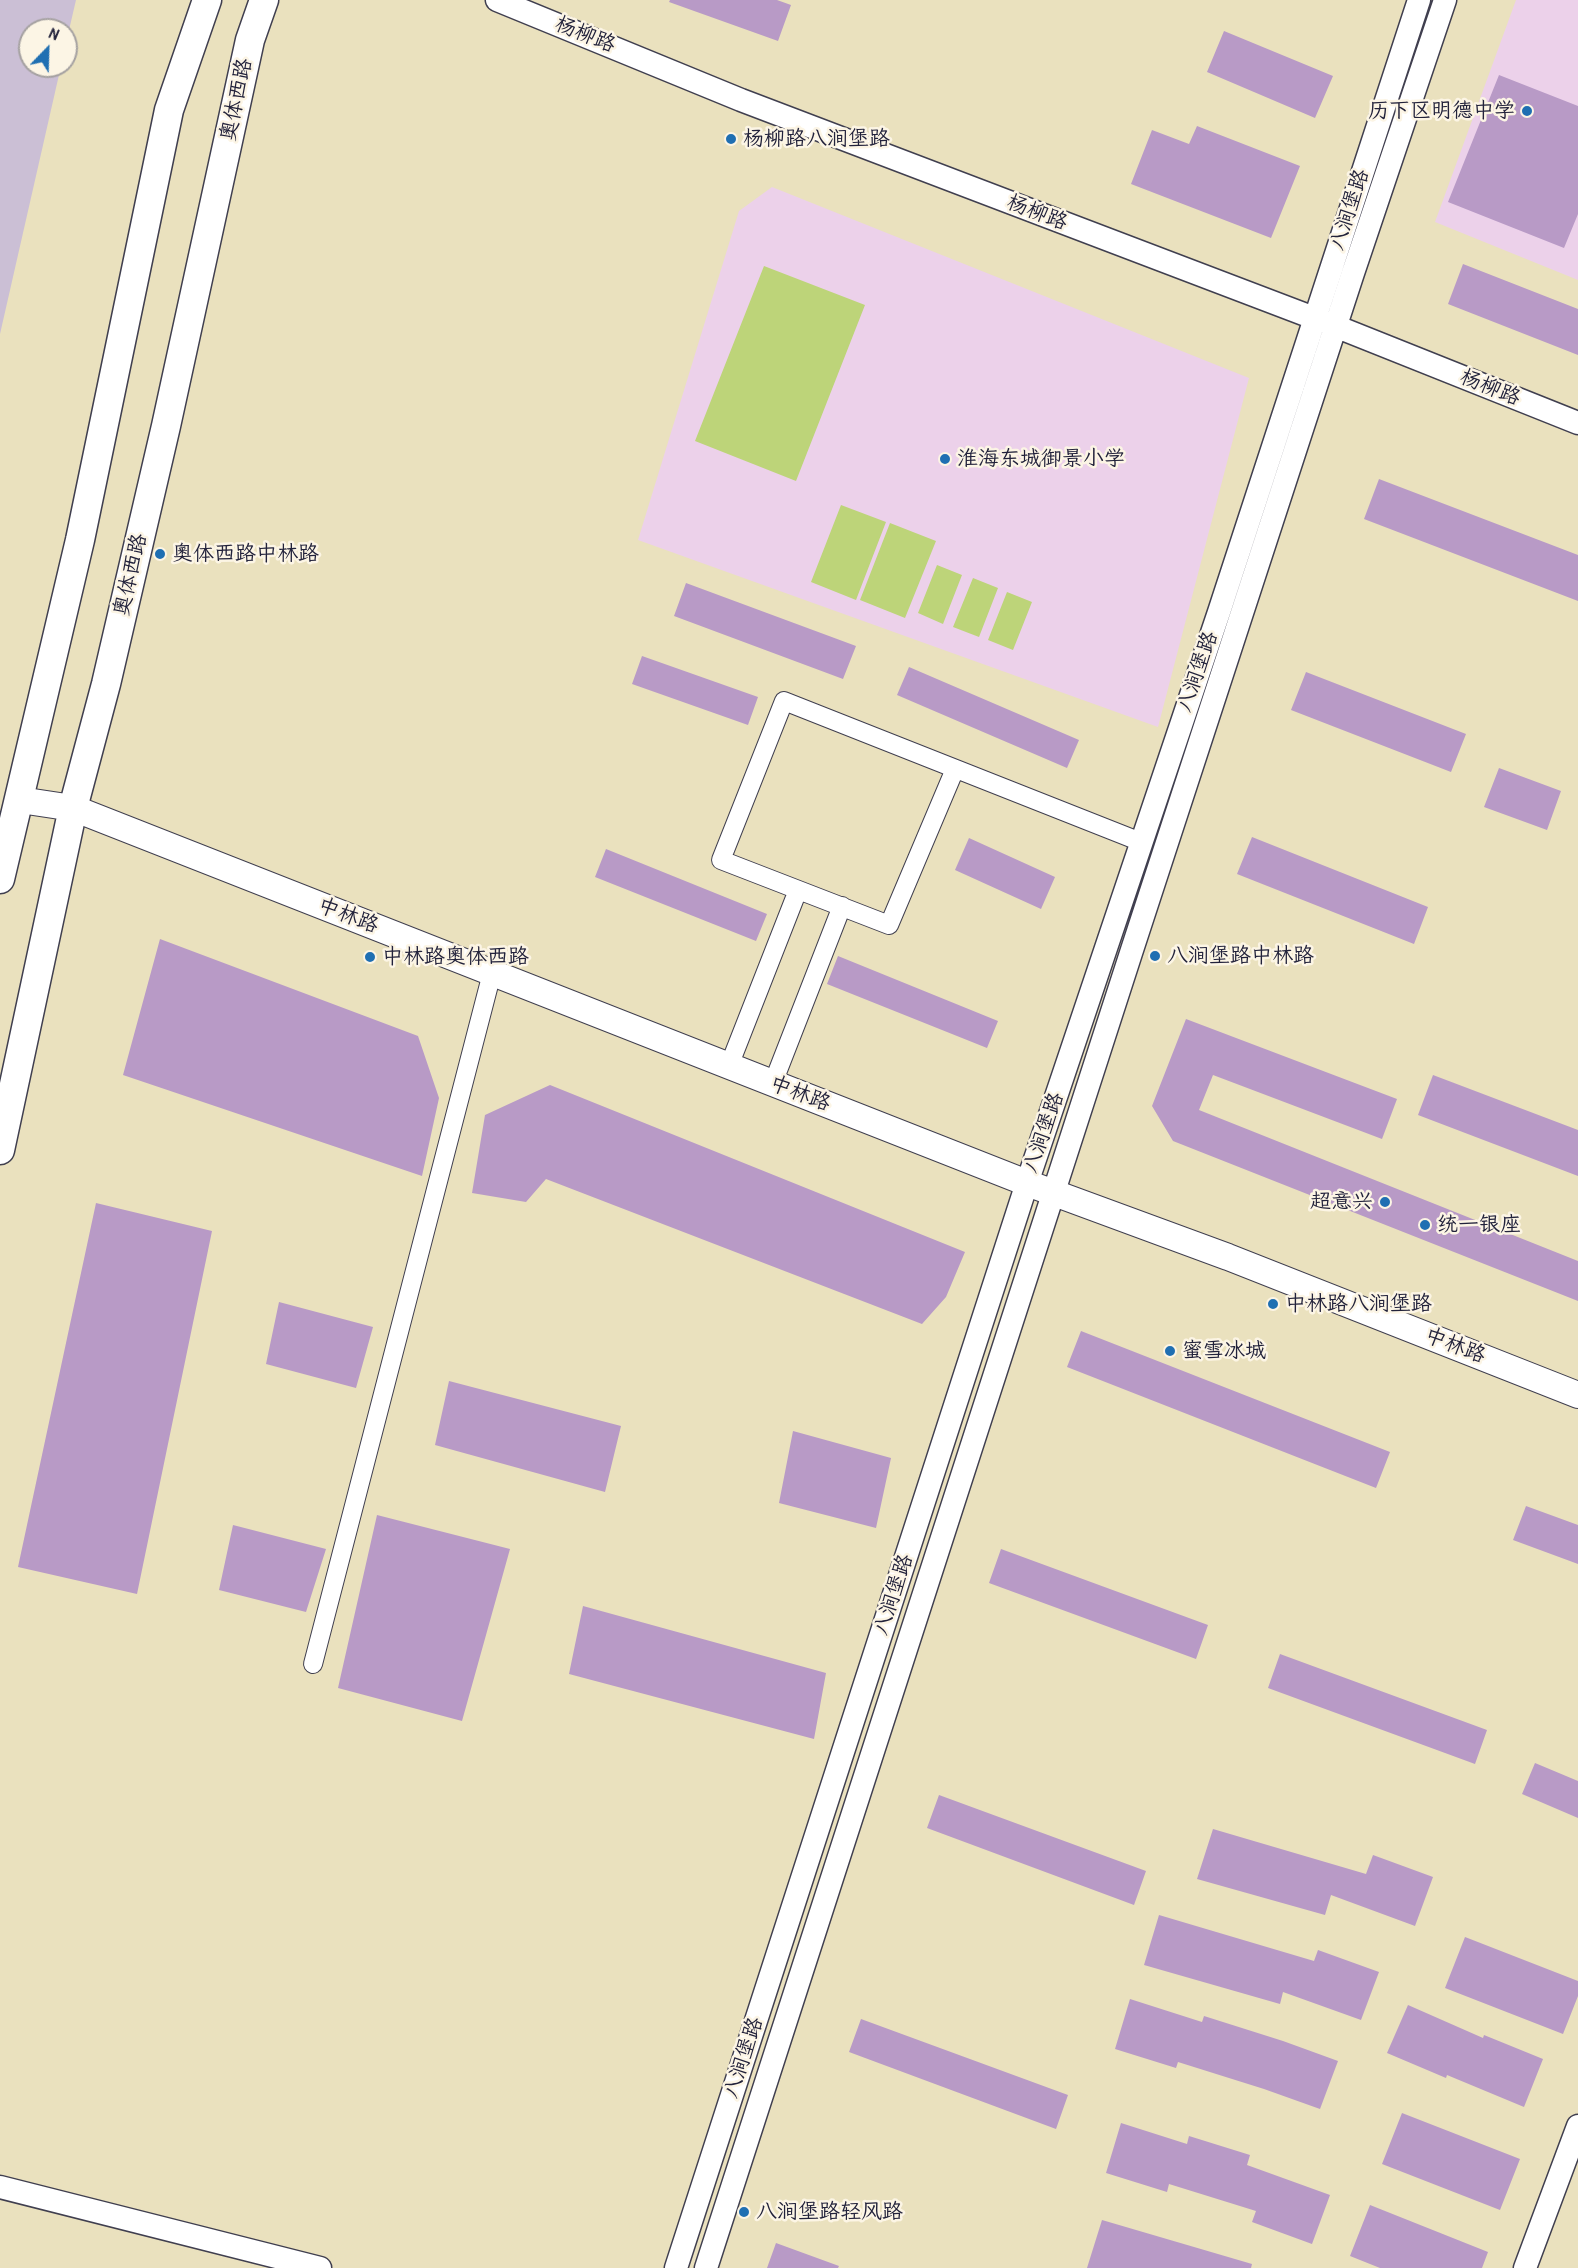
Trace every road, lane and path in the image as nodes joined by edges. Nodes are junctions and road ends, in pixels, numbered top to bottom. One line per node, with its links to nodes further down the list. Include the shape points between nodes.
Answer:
1 (207, 0): 9 (main road, via 169,110 90,494)
2 (264, 0): 10 (main road, 奥体西路, via 250,40 166,426)
3 (497, 0): 6 (street, 杨柳路, via 752,104)
4 (1419, 0): 6 (street, 八涧堡路)
5 (1445, 0): 6 (street, 八涧堡路)
6 (1325, 323): 7 (street, 杨柳路); 11 (street, 八涧堡路); 20 (street, 八涧堡路)
7 (1578, 423)
8 (955, 769): 11 (street); 13 (street, via 784,700 721,860); 14 (street, via 889,925)
9 (20, 800): 10 (main road, 中林路); 12 (main road)
10 (73, 808): 15 (main road, 中林路); 18 (main road, 奥体西路)
11 (1142, 842): 19 (street, 八涧堡路)
12 (0, 879)
13 (798, 890): 14 (street); 16 (street)
14 (842, 906): 17 (street)
15 (492, 973): 16 (main road, 中林路); 22 (street)
16 (729, 1066): 17 (main road, 中林路)
17 (773, 1083): 19 (main road, 中林路)
18 (0, 1150)
19 (1027, 1183): 20 (main road, 中林路); 26 (street, 八涧堡路)
20 (1053, 1193): 21 (main road, 中林路, via 1228,1257); 27 (street, 八涧堡路)
21 (1578, 1395)
22 (313, 1665)
23 (1578, 2126): 28 (street)
24 (0, 2187): 25 (street)
25 (320, 2268)
26 (676, 2268)
27 (706, 2268)
28 (1525, 2268)

